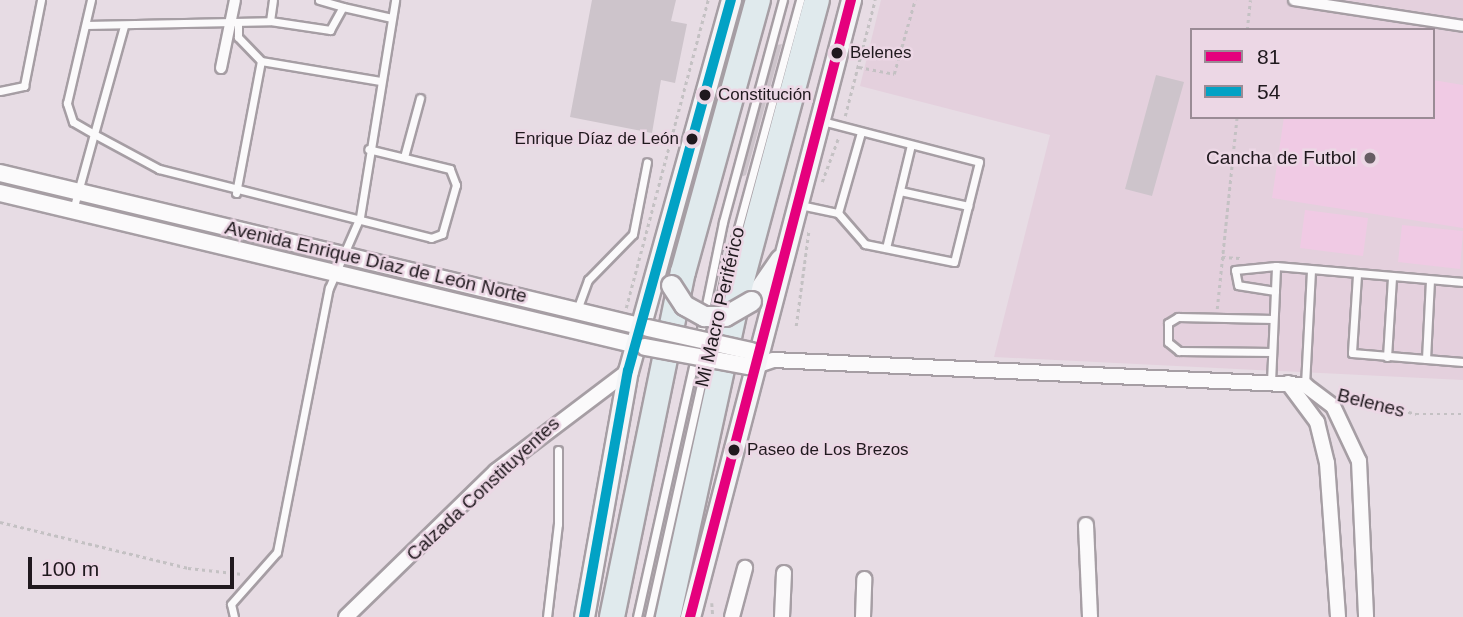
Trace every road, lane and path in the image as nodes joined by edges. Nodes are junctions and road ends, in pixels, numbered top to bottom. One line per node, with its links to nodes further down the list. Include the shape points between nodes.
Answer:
1 (41, 0): 29 (lane, via 24,86)
2 (91, 0): 21 (lane)
3 (234, 0): 20 (street)
4 (273, 0): 19 (lane)
5 (319, 0): 17 (lane)
6 (395, 0): 18 (lane)
7 (731, 0): 50 (main road)
8 (758, 0): 91 (highway, via 683,272)
9 (783, 0): 92 (lane, Mi Macro Periférico, via 723,222)
10 (800, 0): 93 (lane, Mi Macro Periférico, via 727,270)
11 (817, 0): 94 (highway, via 740,287)
12 (850, 0): 32 (main road)
13 (875, 0): 26 (path)
14 (915, 0): 26 (path, via 894,74)
15 (1250, 0): 24 (path)
16 (1294, 0): 23 (street)
17 (343, 6): 18 (lane); 19 (lane, via 335,30)
18 (392, 18): 28 (lane)
19 (270, 20): 20 (lane)
20 (234, 22): 22 (lane); 25 (lane, via 242,44); 27 (street)
21 (86, 25): 22 (lane); 35 (lane, via 67,103 73,122)
22 (124, 26): 35 (lane)
23 (1463, 26)
24 (1247, 28)
25 (261, 61): 28 (lane); 43 (lane)
26 (859, 67): 33 (path)
27 (221, 68)
28 (380, 81): 37 (lane)
29 (0, 91)
30 (420, 98): 38 (lane)
31 (1237, 119): 63 (path)
32 (820, 121): 33 (lane); 45 (main road)
33 (842, 127): 34 (lane); 45 (path)
34 (861, 132): 36 (lane); 48 (lane)
35 (94, 134): 42 (lane); 43 (lane, via 159,169)
36 (911, 145): 41 (lane); 46 (lane, via 979,162)
37 (368, 149): 38 (lane); 49 (lane)
38 (404, 157): 49 (lane, via 455,176 442,234 431,238)
39 (647, 162): 62 (lane, via 633,234 588,280)
40 (0, 173): 42 (street, Avenida Enrique Díaz de León Norte)
41 (900, 191): 46 (lane); 52 (lane)
42 (77, 192): 47 (lane); 53 (street, Avenida Enrique Díaz de León Norte)
43 (236, 192): 49 (lane)
44 (0, 193): 47 (street, Avenida Enrique Díaz de León Norte)
45 (806, 206): 48 (lane); 51 (main road); 65 (path)
46 (968, 206): 52 (lane, via 954,262)
47 (73, 210): 56 (street, Avenida Enrique Díaz de León Norte)
48 (838, 212): 52 (lane, via 865,244)
49 (360, 217): 53 (lane)
50 (668, 222): 51 (main road, bridge, via 671,285 684,305 704,316 725,316 751,301); 66 (main road)
51 (789, 247): 70 (main road)
52 (886, 248)
53 (348, 253): 56 (lane); 62 (street, Avenida Enrique Díaz de León Norte)
54 (1276, 266): 55 (lane); 61 (lane); 61 (lane, via 1235,270 1244,289)
55 (1311, 272): 57 (lane); 76 (lane)
56 (339, 273): 67 (street, Avenida Enrique Díaz de León Norte); 84 (lane, via 329,288 278,552)
57 (1357, 275): 58 (lane); 69 (lane, via 1352,353)
58 (1391, 277): 59 (lane); 69 (lane)
59 (1430, 280): 60 (lane); 71 (lane)
60 (1463, 282)
61 (1275, 290): 64 (lane)
62 (577, 310): 66 (street, Avenida Enrique Díaz de León Norte)
63 (1216, 317): 64 (lane); 68 (lane, via 1172,319 1171,348)
64 (1273, 319): 68 (lane)
65 (796, 326)
66 (644, 327): 67 (main road); 70 (street, Avenida Enrique Díaz de León Norte, bridge)
67 (640, 346): 70 (street, Avenida Enrique Díaz de León Norte, bridge); 73 (main road)
68 (1272, 352): 74 (lane)
69 (1387, 357): 71 (lane)
70 (758, 359): 74 (street); 86 (main road)
71 (1426, 359): 72 (lane)
72 (1463, 362)
73 (628, 371): 88 (street, Calzada Constituyentes, via 506,463); 90 (main road)
74 (1271, 382): 75 (street)
75 (1288, 383): 76 (street); 99 (street, via 1317,422 1327,463)
76 (1306, 385): 77 (street)
77 (1321, 392): 78 (path, Belenes, via 1416,414); 100 (street, via 1344,423 1359,461)
78 (1463, 414)
79 (558, 450): 89 (lane)
80 (0, 522): 84 (path, via 188,568)
81 (1086, 525): 98 (street)
82 (745, 568): 95 (street)
83 (784, 573): 96 (street)
84 (258, 575): 87 (lane, via 231,604)
85 (864, 579): 97 (street)
86 (697, 613)
87 (234, 617)
88 (345, 617)
89 (547, 617)
90 (584, 617)
91 (612, 617)
92 (637, 617)
93 (649, 617)
94 (668, 617)
95 (732, 617)
96 (782, 617)
97 (863, 617)
98 (1090, 617)
99 (1338, 617)
100 (1366, 617)

